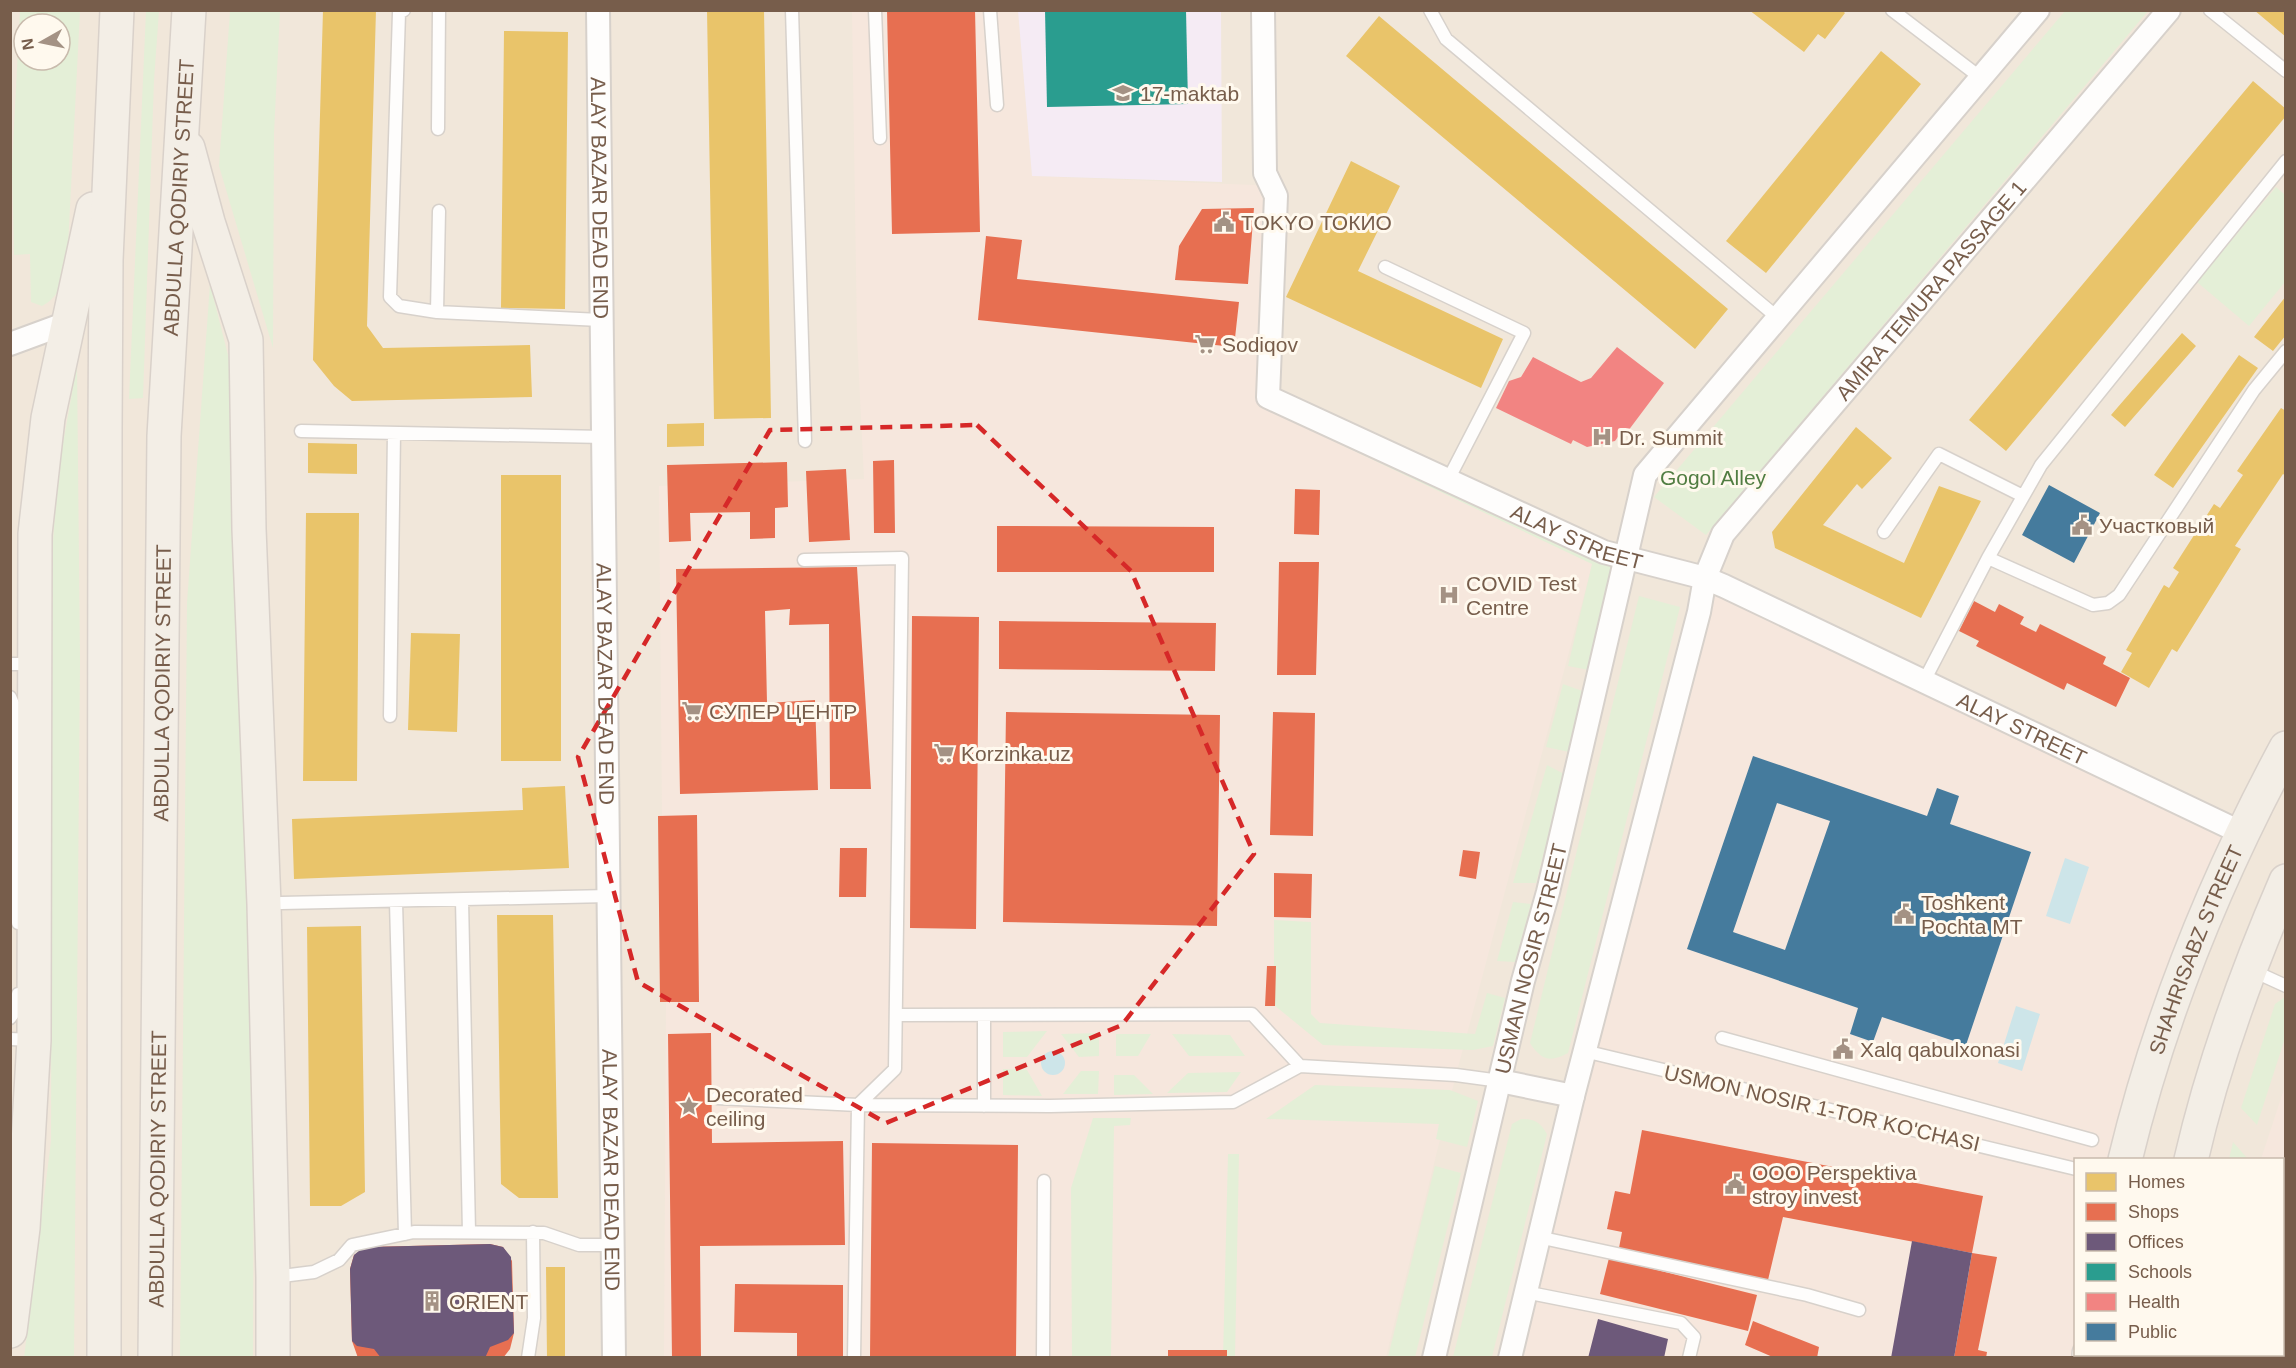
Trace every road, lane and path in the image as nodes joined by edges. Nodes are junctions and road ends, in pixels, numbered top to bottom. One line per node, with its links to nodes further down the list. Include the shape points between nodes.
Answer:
1 (117, 10): 20 (main road)
2 (189, 10): 18 (main road, ABDULLA QODIRIY STREET)
3 (404, 10): 25 (lane, via 399,13 390,297 399,306)
4 (439, 10): 19 (lane)
5 (598, 10): 27 (street, ALAY BAZAR DEAD END)
6 (792, 10): 34 (lane)
7 (875, 10): 21 (lane)
8 (990, 10): 17 (lane)
9 (1263, 10): 35 (street, ALAY STREET, via 1265,173 1276,196 1262,392)
10 (1430, 10): 26 (lane, via 1446,39)
11 (1892, 10): 16 (lane)
12 (2038, 10): 16 (street)
13 (2169, 10): 41 (street, AMIRA TEMURA PASSAGE 1, via 1723,534)
14 (2210, 10): 15 (lane)
15 (2286, 71)
16 (1981, 78): 26 (street)
17 (997, 105)
18 (181, 120): 80 (main road, via 208,222 246,340); 85 (main road, ABDULLA QODIRIY STREET, via 164,436)
19 (438, 129)
20 (110, 136): 28 (main road); 84 (main road, via 105,429)
21 (880, 138)
22 (2286, 161): 36 (lane, via 2040,465)
23 (439, 211): 25 (lane)
24 (1385, 267): 35 (lane, via 1524,333)
25 (437, 312): 27 (lane)
26 (1778, 318): 40 (street, via 1645,475)
27 (600, 320): 33 (street, ALAY BAZAR DEAD END)
28 (67, 323): 29 (street); 42 (main road, via 48,418)
29 (10, 344)
30 (2286, 351): 38 (lane, via 2254,390 2119,595 2108,603 2093,605)
31 (301, 431): 32 (lane)
32 (394, 433): 33 (lane); 45 (lane)
33 (604, 437): 49 (street, ALAY BAZAR DEAD END)
34 (805, 441)
35 (1448, 480): 40 (street, ALAY STREET)
36 (2023, 496): 37 (lane, via 1939,454); 38 (lane)
37 (1884, 532)
38 (1988, 558): 43 (lane)
39 (804, 560): 57 (lane, via 902,558)
40 (1626, 560): 41 (street, ALAY STREET); 64 (street, USMAN NOSIR STREET)
41 (1705, 578): 43 (street, ALAY STREET); 62 (street)
42 (23, 664): 61 (main road)
43 (1923, 683): 47 (street, ALAY STREET)
44 (10, 697): 53 (lane, via 16,713)
45 (390, 716)
46 (2286, 748): 47 (main road, SHAHRISABZ STREET)
47 (2242, 834): 70 (main road, SHAHRISABZ STREET, via 2185,965 2146,1081)
48 (2286, 881): 54 (main road)
49 (609, 896): 50 (lane); 79 (street, ALAY BAZAR DEAD END)
50 (462, 900): 51 (lane); 75 (lane)
51 (396, 902): 52 (lane); 77 (lane)
52 (280, 903)
53 (18, 936)
54 (2250, 970): 56 (lane); 71 (main road, via 2224,1042)
55 (18, 984): 59 (lane, via 18,1007)
56 (2286, 986)
57 (896, 1015): 58 (lane); 67 (lane, via 895,1069)
58 (984, 1015): 63 (lane, via 1252,1014); 68 (lane)
59 (10, 1018)
60 (1722, 1038): 69 (lane)
61 (22, 1040): 74 (main road)
62 (1584, 1051): 65 (street); 72 (lane, USMON NOSIR 1-TOR KO'CHASI)
63 (1300, 1066): 64 (lane); 68 (lane, via 1233,1102)
64 (1500, 1081): 65 (street); 91 (street, USMAN NOSIR STREET)
65 (1573, 1096): 78 (street)
66 (717, 1098): 67 (lane)
67 (858, 1105): 68 (lane); 89 (lane)
68 (984, 1106)
69 (2092, 1140)
70 (2126, 1158)
71 (2192, 1158)
72 (2074, 1168)
73 (1044, 1181): 90 (lane)
74 (17, 1227): 83 (main road)
75 (469, 1232): 76 (lane); 77 (lane)
76 (533, 1232): 79 (lane, via 559,1236 579,1245); 87 (lane, via 534,1318)
77 (405, 1234): 80 (lane, via 352,1245 339,1260 314,1272)
78 (1538, 1237): 81 (street); 82 (lane)
79 (613, 1245): 88 (street, ALAY BAZAR DEAD END)
80 (273, 1277): 86 (main road)
81 (1525, 1292): 92 (street); 93 (lane, via 1681,1323 1694,1337)
82 (1859, 1310)
83 (10, 1331)
84 (104, 1358)
85 (155, 1358)
86 (273, 1358)
87 (528, 1358)
88 (614, 1358)
89 (854, 1358)
90 (1043, 1358)
91 (1434, 1358)
92 (1510, 1358)
93 (1689, 1358)

